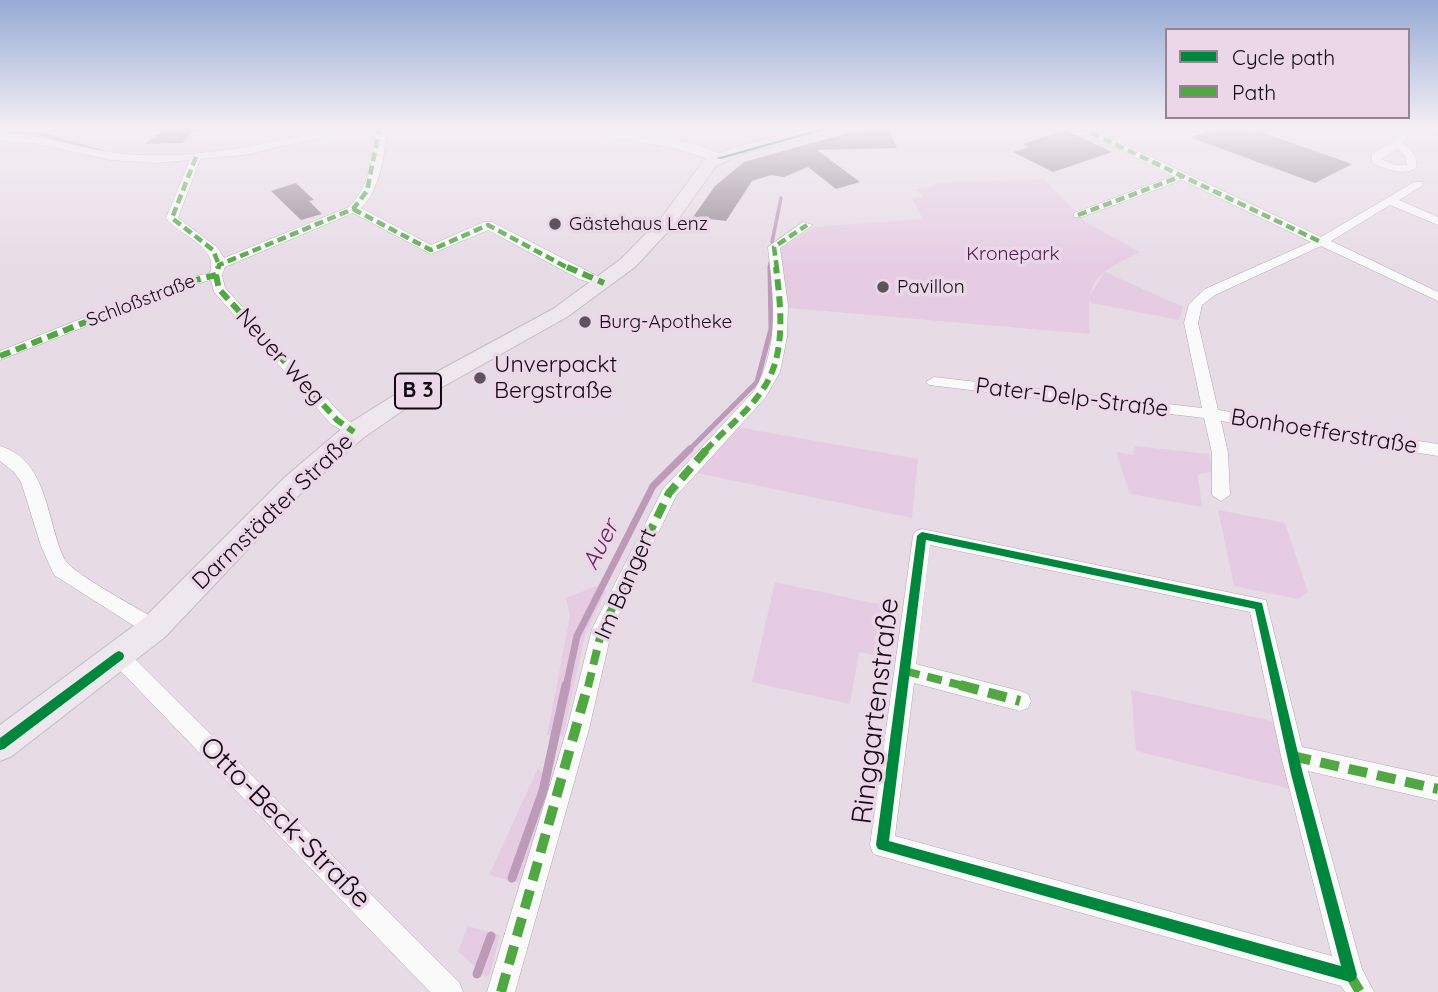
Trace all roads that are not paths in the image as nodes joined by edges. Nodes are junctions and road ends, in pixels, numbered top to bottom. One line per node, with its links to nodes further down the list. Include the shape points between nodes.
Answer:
1 (190, 173): 13 (street, Neuer Weg, via 172,218 177,226 212,247)
2 (372, 173): 8 (street, via 364,199)
3 (701, 173): 14 (main road, Darmstädter Straße / B 3, via 649,244)
4 (1176, 173): 5 (street)
5 (1182, 176): 9 (street); 12 (street)
6 (1418, 184): 7 (street)
7 (1390, 201): 10 (street); 12 (street)
8 (353, 209): 13 (street, Schloßstraße); 14 (street, via 431,250 488,225)
9 (1078, 215)
10 (1438, 221)
11 (807, 225): 32 (street, Im Bangert, via 775,247 780,337 767,385 669,493 602,629 578,729)
12 (1321, 242): 15 (street); 18 (street, via 1210,292 1196,304 1191,323)
13 (218, 270): 16 (street, Schloßstraße); 19 (street, Neuer Weg, via 219,289 337,420)
14 (604, 283): 19 (main road, Darmstädter Straße / B 3)
15 (1438, 297)
16 (0, 356)
17 (934, 382): 18 (street, Pater-Delp-Straße)
18 (1210, 414): 20 (street, Bonhoefferstraße); 22 (street, via 1220,453)
19 (354, 432): 23 (main road, Darmstädter Straße / B 3, via 293,485)
20 (1438, 450)
21 (0, 452): 23 (street, via 22,470 51,555 61,570)
22 (1221, 495)
23 (154, 628): 24 (main road, Darmstädter Straße / B 3)
24 (119, 656): 27 (main road, Darmstädter Straße / B 3); 31 (street, Otto-Beck-Straße)
25 (905, 671): 26 (street, Ringgartenstraße); 28 (street, Ringgartenstraße, via 922,536 1250,604 1259,606); 30 (street, Ringgartenstraße, via 882,845)
26 (1020, 701)
27 (0, 745)
28 (1292, 756): 29 (street); 30 (street, Ringgartenstraße)
29 (1438, 789)
30 (1355, 984)
31 (449, 992)
32 (501, 992)

